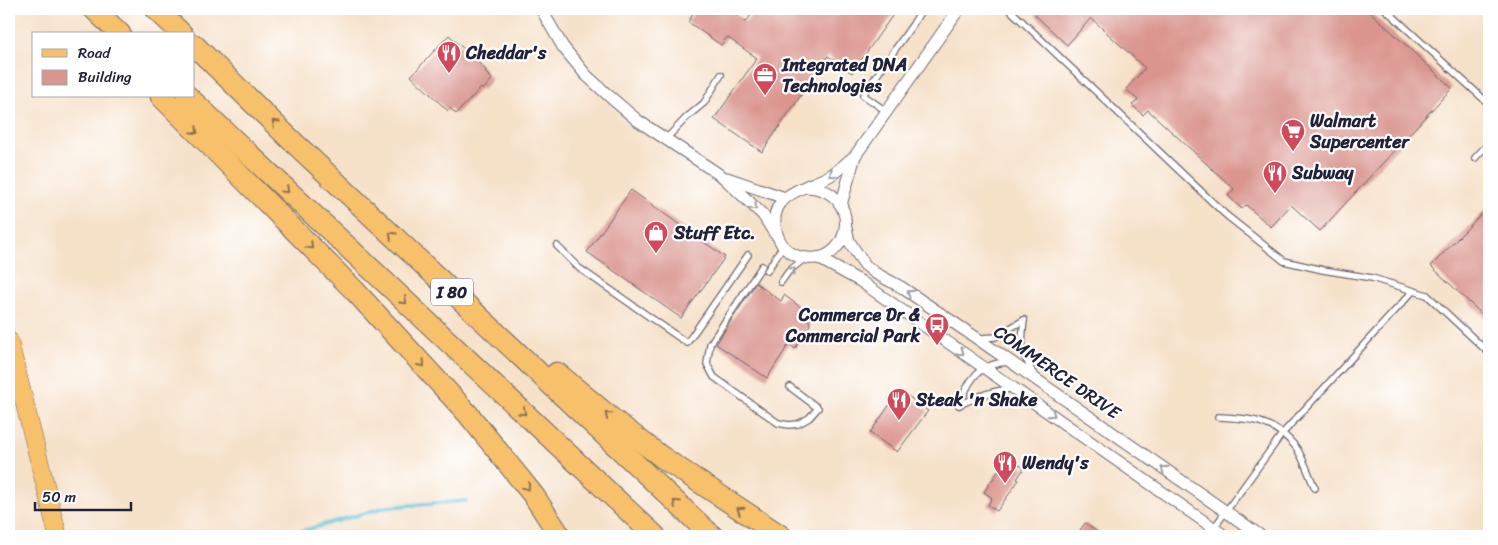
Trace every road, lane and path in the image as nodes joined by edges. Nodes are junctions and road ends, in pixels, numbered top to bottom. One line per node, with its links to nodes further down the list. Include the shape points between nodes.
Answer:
1 (156, 9): 9 (highway)
2 (541, 9): 16 (street, via 563,47 586,74 637,120)
3 (922, 9): 15 (lane, via 863,95)
4 (959, 9): 15 (street)
5 (1011, 9): 34 (lane, via 1226,215 1284,261 1372,278)
6 (1385, 9): 14 (lane)
7 (103, 20): 8 (highway)
8 (118, 32)
9 (180, 32)
10 (195, 46): 27 (highway, I 80, one-way to 10)
11 (721, 75): 16 (lane, via 704,103)
12 (163, 98): 50 (highway, one-way to 50, via 355,291 468,414 534,496)
13 (189, 98): 51 (highway, I 80, one-way to 51)
14 (1489, 104)
15 (886, 111): 18 (street)
16 (666, 139): 20 (street)
17 (1489, 143): 19 (lane)
18 (855, 156): 21 (street, one-way to 21, via 832,174); 23 (street)
19 (1474, 158)
20 (723, 177): 22 (street); 25 (street, one-way to 25, via 762,215)
21 (807, 187): 22 (street, via 795,190); 23 (street, via 826,191)
22 (785, 198): 25 (street, via 774,219)
23 (841, 205): 24 (street)
24 (846, 228): 30 (street, via 837,247); 35 (street, COMMERCE DRIVE, one-way to 24, via 865,265 849,240)
25 (782, 244): 29 (street, via 789,252); 32 (lane)
26 (557, 246): 28 (lane, via 579,268 687,342)
27 (412, 253): 52 (highway, I 80, one-way to 27); 53 (highway, one-way to 27, via 663,458)
28 (748, 255)
29 (805, 258): 30 (street); 33 (lane, one-way to 29)
30 (818, 258): 39 (street, COMMERCE DRIVE, one-way to 39, via 860,281)
31 (762, 266): 41 (lane, via 710,344 708,364 714,377 778,423 789,425 809,418 818,408)
32 (767, 271)
33 (781, 282)
34 (1413, 292): 37 (lane, via 1427,295); 45 (lane)
35 (975, 337): 38 (street, COMMERCE DRIVE); 40 (lane, via 995,338 1024,320 1021,348)
36 (9, 341): 43 (main road)
37 (1489, 353)
38 (1010, 362): 39 (lane, via 996,362); 40 (street, COMMERCE DRIVE)
39 (983, 367): 42 (street, COMMERCE DRIVE); 42 (lane, via 968,383 959,405 998,390)
40 (1037, 380): 47 (street, COMMERCE DRIVE, one-way to 40)
41 (790, 387)
42 (1016, 389): 48 (street, COMMERCE DRIVE, one-way to 48)
43 (15, 393): 49 (main road)
44 (1218, 417): 45 (lane, via 1266,423)
45 (1282, 434): 46 (lane, via 1296,447); 47 (lane)
46 (1315, 488)
47 (1225, 511): 48 (lane); 55 (street, COMMERCE DRIVE)
48 (1211, 532): 54 (street, COMMERCE DRIVE)
49 (58, 536)
50 (560, 536)
51 (655, 536)
52 (712, 536)
53 (781, 536)
54 (1225, 536)
55 (1261, 536)

